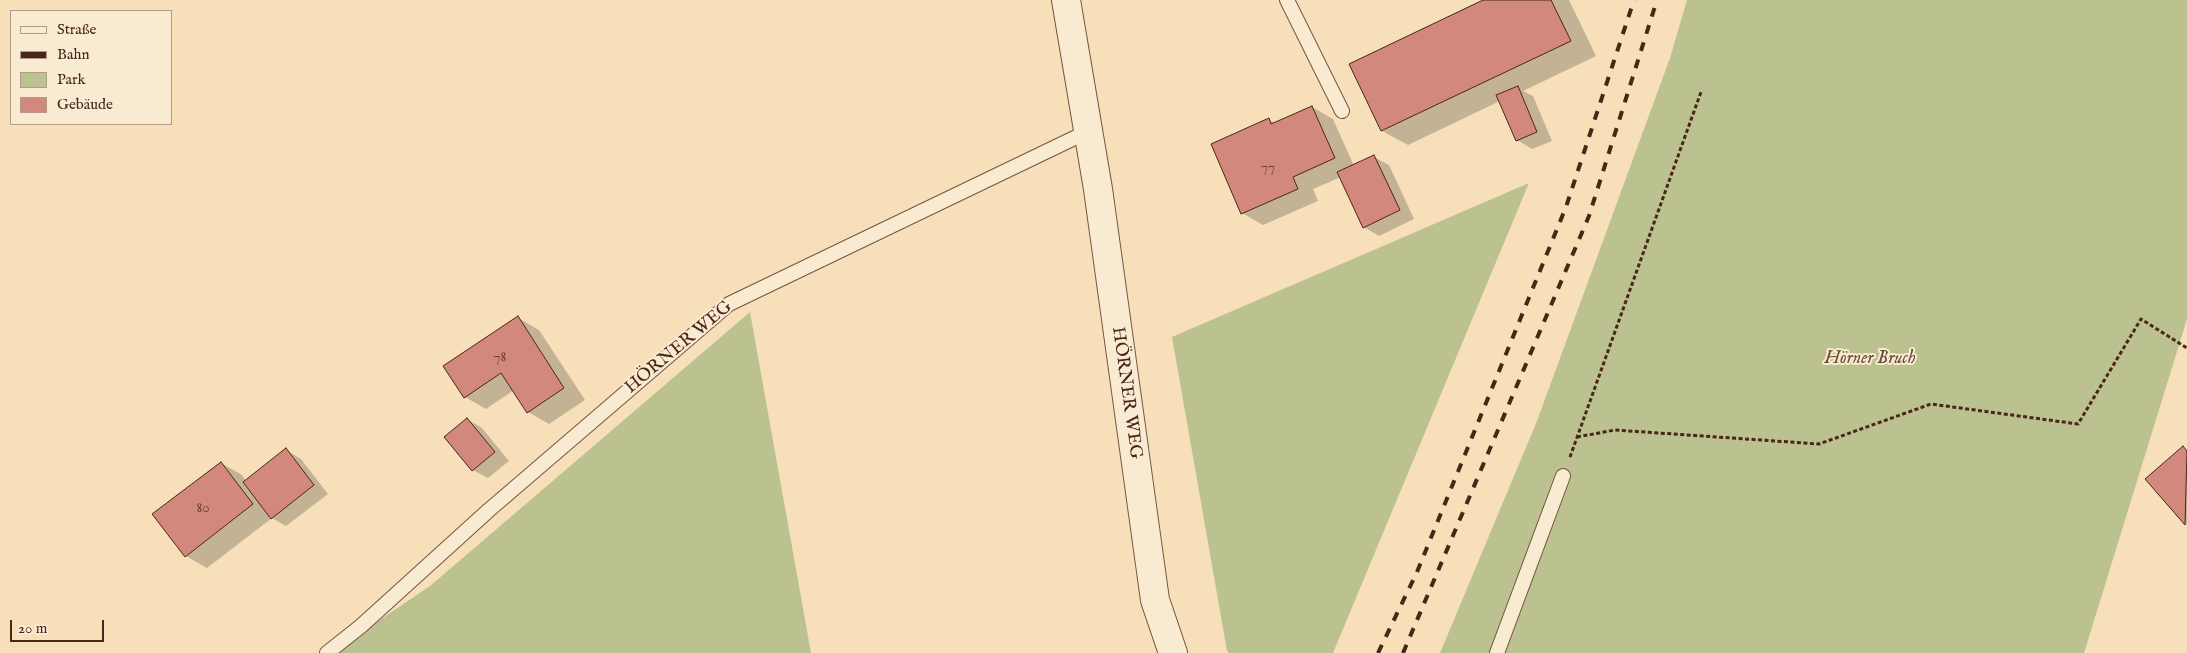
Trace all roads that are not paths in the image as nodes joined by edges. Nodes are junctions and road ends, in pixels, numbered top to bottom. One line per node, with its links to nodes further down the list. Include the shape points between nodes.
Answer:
1 (1287, 0): 3 (lane)
2 (1072, 1): 4 (street, HÖRNER WEG)
3 (1342, 111)
4 (1089, 131): 6 (lane, HÖRNER WEG, via 729,304 489,510 362,626); 7 (street, HÖRNER WEG, via 1155,600)
5 (1562, 476): 8 (lane)
6 (327, 653)
7 (1173, 653)
8 (1497, 653)

